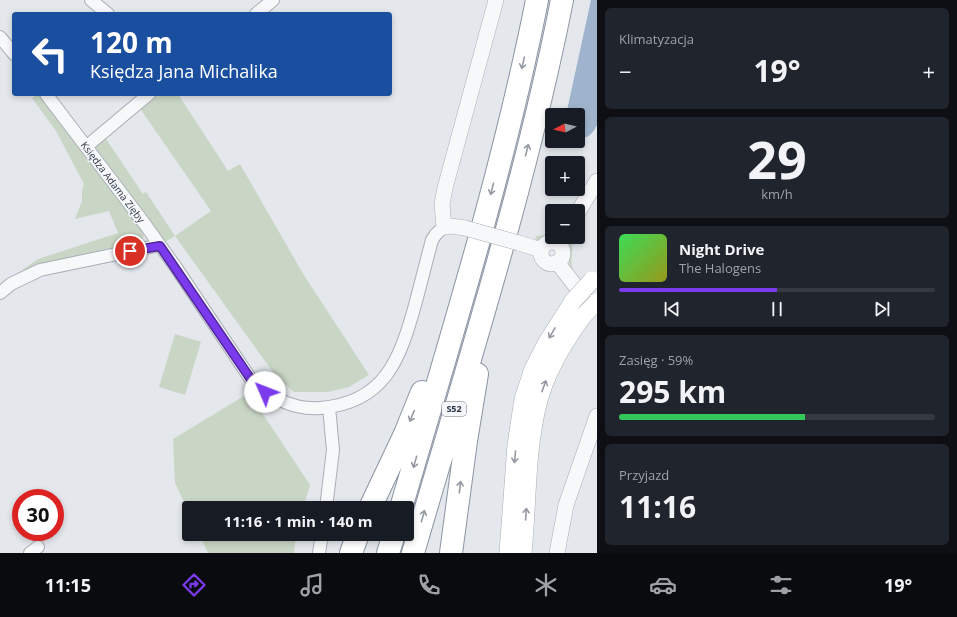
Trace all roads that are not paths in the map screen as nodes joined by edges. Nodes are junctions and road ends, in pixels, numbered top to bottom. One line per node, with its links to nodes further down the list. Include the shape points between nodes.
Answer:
1 (91, 0): 6 (street)
2 (273, 0): 7 (street)
3 (496, 0): 15 (street, via 445,188 442,204)
4 (537, 0): 26 (highway, S52, one-way to 26, via 488,204)
5 (562, 0): 21 (highway, S52, one-way to 5, via 538,106)
6 (106, 12)
7 (258, 12)
8 (0, 37): 9 (street)
9 (12, 52)
10 (48, 96): 12 (street, Księdza Adama Zięby)
11 (147, 96): 12 (street)
12 (87, 146): 18 (street, Księdza Adama Zięby)
13 (597, 181): 14 (street)
14 (583, 204)
15 (444, 227): 19 (street, bridge, via 464,228); 27 (street, Księdza Adama Zięby, via 432,240 404,343 390,371 367,393)
16 (546, 244): 19 (street)
17 (560, 244): 20 (street, via 563,253)
18 (160, 246): 23 (street, via 40,270 11,284); 27 (street, Księdza Adama Zięby, via 250,378 265,392 285,402 304,407)
19 (541, 250): 20 (street, via 546,262)
20 (558, 262): 25 (street)
21 (496, 266): 38 (highway, S52, one-way to 21); 39 (highway, one-way to 21, via 466,441)
22 (594, 278): 40 (main road, one-way to 40, bridge, via 573,301 547,342 533,369 525,393 516,445)
23 (0, 293)
24 (597, 302): 25 (main road, bridge)
25 (591, 315): 41 (main road, one-way to 25, via 529,463 538,403 549,373 568,338)
26 (456, 317): 30 (highway, one-way to 30); 31 (highway, S52, one-way to 31)
27 (329, 407): 29 (street, via 333,450)
28 (597, 416): 42 (street, via 566,505)
29 (327, 501)
30 (373, 501)
31 (403, 501)
32 (321, 541): 35 (street)
33 (355, 541): 36 (highway)
34 (392, 541): 37 (highway)
35 (319, 553)
36 (351, 553)
37 (388, 553)
38 (413, 553)
39 (451, 553)
40 (508, 553)
41 (523, 553)
42 (557, 553)

